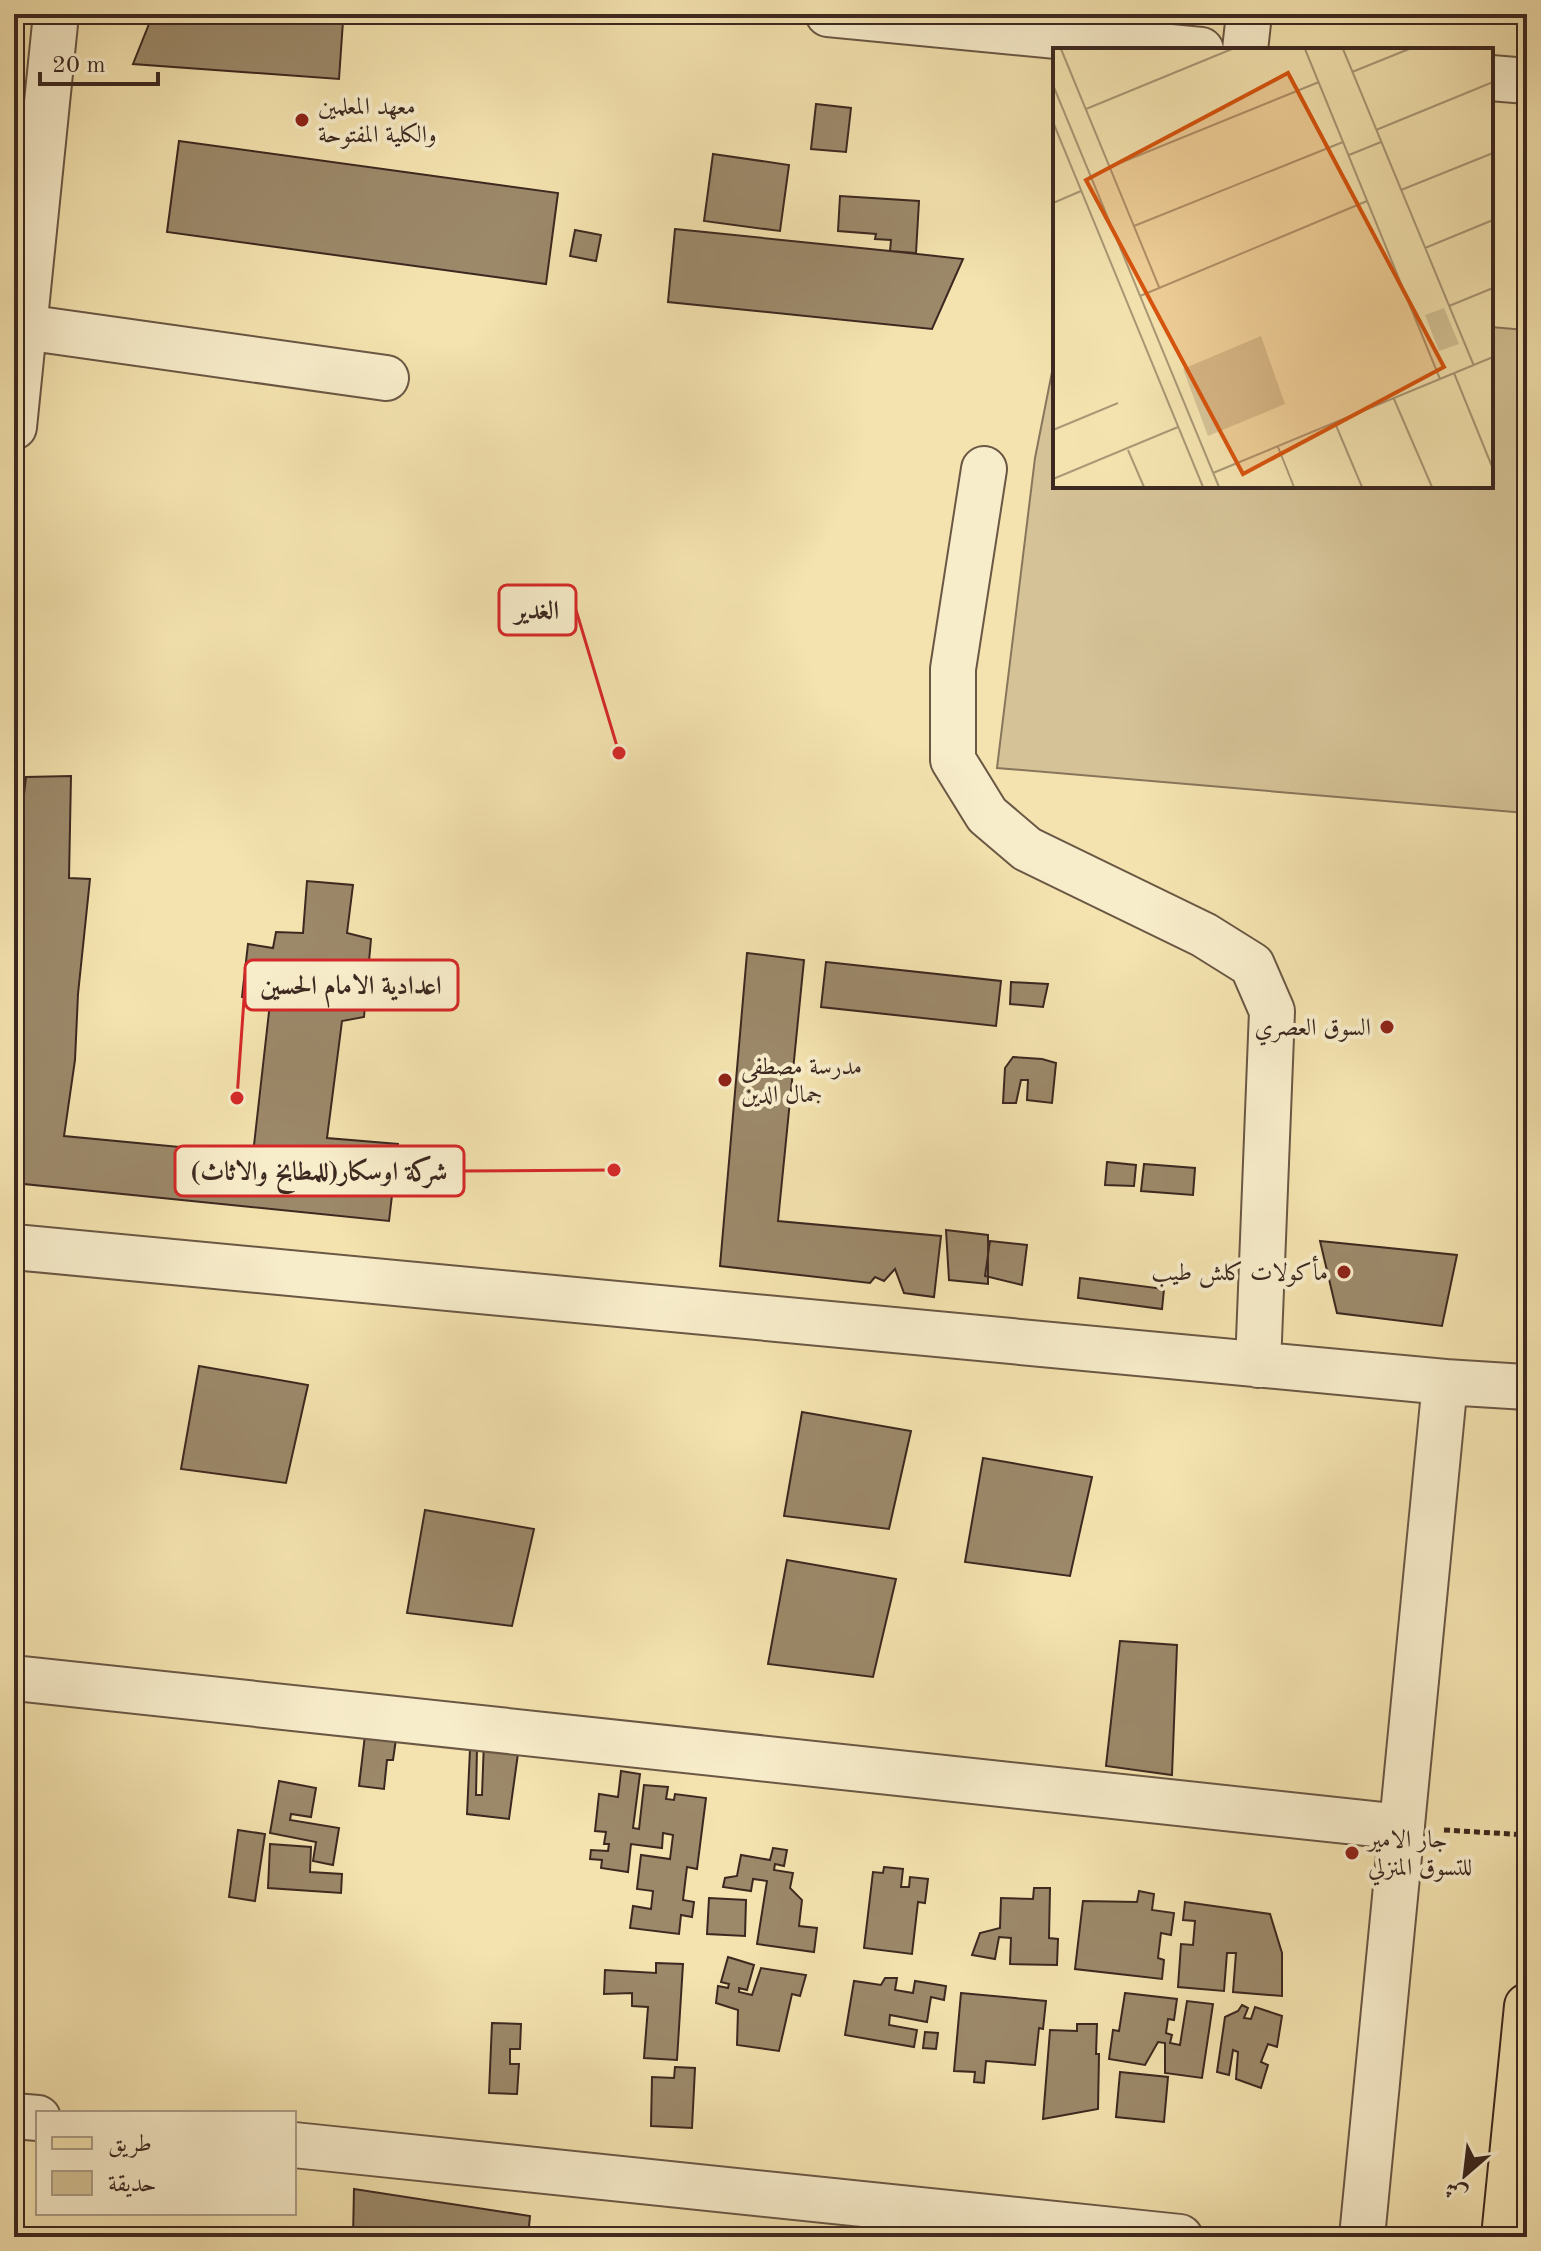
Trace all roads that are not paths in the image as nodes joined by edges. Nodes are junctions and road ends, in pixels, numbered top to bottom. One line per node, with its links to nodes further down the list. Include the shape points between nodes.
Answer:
1 (56, 14): 8 (street)
2 (830, 14): 4 (street)
3 (1249, 14): 5 (street)
4 (1180, 48)
5 (1245, 48)
6 (1493, 78): 7 (street)
7 (1527, 81)
8 (24, 327): 9 (street); 10 (street)
9 (386, 378)
10 (14, 427)
11 (984, 469): 13 (street, via 953,669 953,760 987,815 1027,849 1204,935 1252,965 1272,1011)
12 (14, 1247): 13 (street)
13 (1258, 1365): 14 (street)
14 (1445, 1382): 15 (street); 17 (street)
15 (1527, 1387)
16 (14, 1678): 17 (street)
17 (1402, 1827): 23 (street)
18 (1527, 2006): 24 (main road)
19 (14, 2116): 20 (street)
20 (36, 2118)
21 (296, 2145): 22 (street)
22 (1180, 2237)
23 (1362, 2237)
24 (1504, 2237)

